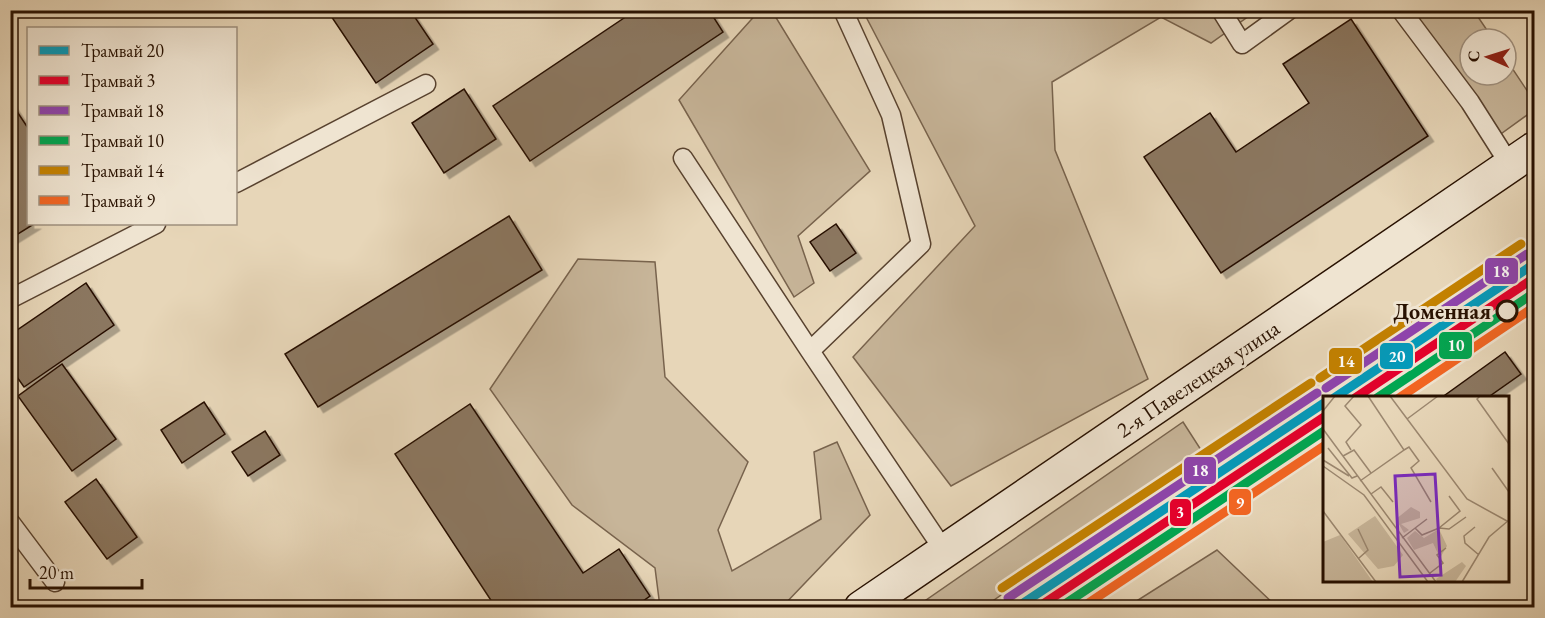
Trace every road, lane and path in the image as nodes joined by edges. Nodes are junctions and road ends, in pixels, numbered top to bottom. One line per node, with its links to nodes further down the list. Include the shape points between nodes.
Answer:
1 (843, 10): 11 (lane, via 891,115 921,244)
2 (1221, 10): 3 (lane, via 1242,44)
3 (1289, 10)
4 (1401, 10): 6 (lane, via 1470,102)
5 (426, 84): 8 (lane)
6 (1522, 157): 13 (main road, 2-я Павелецкая улица)
7 (683, 158): 11 (lane)
8 (237, 182)
9 (154, 225): 10 (lane)
10 (10, 299)
11 (810, 351): 13 (lane)
12 (10, 522): 14 (lane)
13 (945, 552): 15 (main road, 2-я Павелецкая улица)
14 (55, 582)
15 (861, 608)

